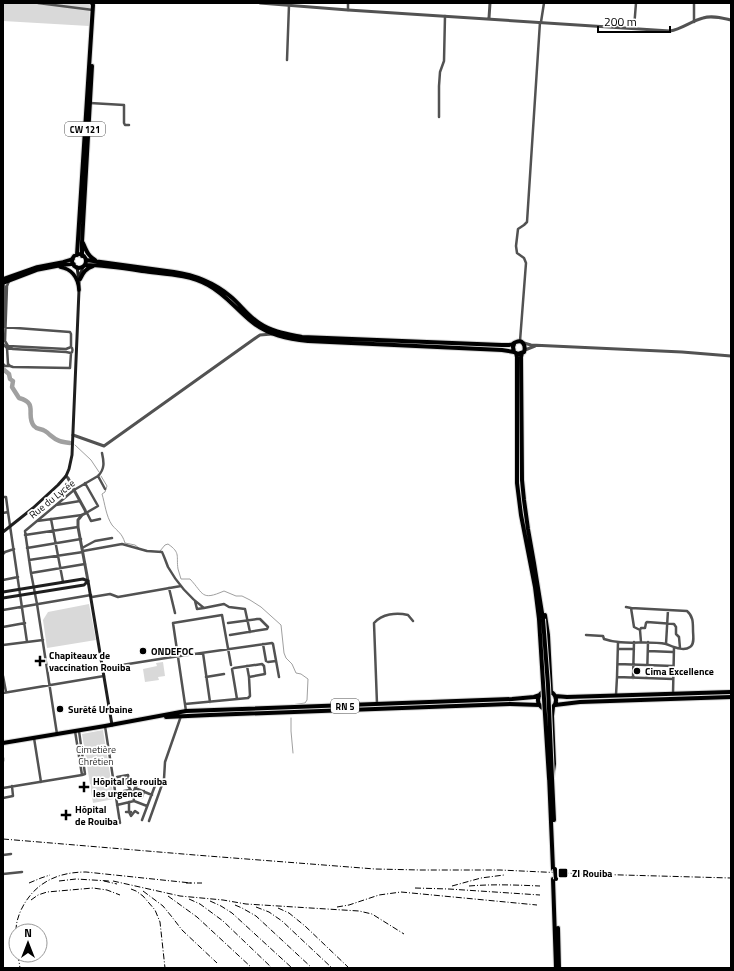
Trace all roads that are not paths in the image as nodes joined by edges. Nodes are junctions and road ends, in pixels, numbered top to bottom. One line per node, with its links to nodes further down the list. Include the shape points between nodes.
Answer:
1 (38, 3): 11 (street)
2 (94, 3): 11 (highway, CW 121); 20 (highway)
3 (260, 3): 9 (street)
4 (348, 3): 12 (street)
5 (490, 3): 14 (street)
6 (544, 3): 16 (street)
7 (636, 3): 18 (street)
8 (694, 3): 17 (street)
9 (278, 4): 10 (street)
10 (289, 5): 12 (street); 19 (street)
11 (93, 10): 24 (highway, CW 121)
12 (348, 10): 13 (street)
13 (445, 16): 14 (street); 21 (street, via 444,61 439,86)
14 (489, 18): 16 (street)
15 (731, 20): 17 (street, via 710,16)
16 (541, 22): 18 (street); 39 (street, via 527,222 518,229 516,246 526,263)
17 (694, 22): 18 (street, via 670,31)
18 (634, 28)
19 (287, 60)
20 (90, 103): 22 (street, via 124,105 124,123); 23 (highway)
21 (440, 117)
22 (129, 126)
23 (82, 242): 25 (highway); 28 (highway, via 86,252)
24 (77, 249): 26 (highway, CW 121); 26 (highway)
25 (82, 256): 26 (highway); 27 (highway)
26 (73, 258): 30 (highway); 32 (main road, via 37,266)
27 (86, 260): 28 (highway); 31 (highway)
28 (98, 264): 31 (highway); 33 (highway, via 88,268); 38 (highway, via 176,275 206,284 226,297 252,322); 40 (highway, via 187,274 207,281 230,296 258,323 290,335)
29 (57, 266): 30 (main road); 34 (main road); 36 (main road, via 73,273)
30 (75, 266): 31 (highway); 33 (main road)
31 (84, 266): 33 (main road)
32 (3, 279)
33 (80, 280): 36 (main road)
34 (9, 281): 35 (main road); 37 (street)
35 (3, 283): 37 (street)
36 (79, 290): 50 (main road)
37 (4, 327): 42 (street); 43 (street, via 70,332)
38 (272, 334): 44 (highway, via 294,340); 50 (street, via 260,335 104,446)
39 (522, 342): 40 (highway); 41 (street); 45 (highway)
40 (514, 344): 44 (highway)
41 (539, 345): 45 (street); 47 (street)
42 (5, 346): 43 (street, via 66,349); 46 (street); 49 (street)
43 (71, 347): 46 (street)
44 (515, 352): 45 (highway); 94 (highway, via 517,483 523,527)
45 (524, 352): 94 (highway, via 521,365 522,480)
46 (71, 353): 49 (street, via 70,368)
47 (731, 356)
48 (3, 364): 49 (street)
49 (9, 366)
50 (73, 435): 52 (main road, via 72,455)
51 (102, 453): 53 (street, Rue du Lycée, via 104,466)
52 (66, 476): 55 (street); 66 (main road)
53 (98, 476): 54 (street, Rue du Lycée); 56 (street)
54 (85, 483): 55 (street, Rue du Lycée); 62 (street, via 98,506)
55 (74, 490): 58 (street); 59 (street, Rue du Lycée)
56 (105, 490)
57 (3, 498): 60 (street, via 6,497)
58 (81, 501): 59 (street); 62 (street)
59 (56, 506): 65 (street, Rue du Lycée)
60 (8, 512): 61 (street); 66 (street)
61 (3, 514)
62 (85, 514): 63 (street); 64 (street, via 91,521); 67 (street, via 78,520)
63 (51, 519): 65 (street); 68 (street)
64 (100, 519)
65 (37, 521): 70 (street, Rue du Lycée)
66 (10, 526): 69 (main road); 75 (street)
67 (78, 527): 68 (street); 72 (street)
68 (53, 531): 70 (street); 73 (street)
69 (3, 532)
70 (25, 535): 74 (street)
71 (112, 538): 76 (street, via 95,541)
72 (81, 539): 73 (street); 76 (street)
73 (56, 543): 74 (street); 78 (street)
74 (27, 548): 79 (street)
75 (14, 549): 77 (street); 83 (street)
76 (83, 550): 78 (street); 80 (street); 87 (street, via 122,544 162,552 168,567)
77 (3, 554)
78 (58, 556): 79 (street); 81 (street)
79 (29, 560): 82 (street)
80 (86, 564): 81 (street); 85 (street)
81 (60, 568): 82 (street); 86 (street)
82 (31, 573): 88 (street)
83 (18, 577): 84 (street); 90 (street)
84 (3, 580)
85 (88, 581): 86 (main road, via 83,579); 92 (main road, via 84,584); 95 (main road)
86 (63, 582): 88 (main road)
87 (181, 586): 89 (street); 97 (street)
88 (34, 587): 90 (main road); 92 (street)
89 (169, 588): 95 (street, via 118,596); 105 (street)
90 (20, 589): 91 (main road); 93 (street)
91 (3, 592)
92 (34, 593): 93 (main road); 98 (street)
93 (21, 595): 96 (main road); 99 (street)
94 (538, 595): 155 (highway); 156 (highway, via 543,601); 179 (highway, bridge, via 548,684)
95 (91, 596): 98 (street); 141 (main road)
96 (3, 598)
97 (195, 601): 101 (street); 101 (street, via 197,609)
98 (38, 604): 99 (street); 116 (street)
99 (22, 607): 103 (street); 109 (street)
100 (626, 607): 102 (street)
101 (204, 608): 106 (street, via 224,604 232,608 244,608)
102 (631, 608): 104 (street); 112 (street, via 634,627)
103 (3, 610)
104 (668, 610): 108 (street); 126 (street, via 687,611 692,618 694,641 689,648)
105 (175, 614)
106 (248, 620): 110 (street); 113 (street); 113 (street, via 259,619 268,627)
107 (413, 621): 163 (street, via 408,615 401,614 382,616 374,623)
108 (666, 622): 112 (street, via 646,622 645,628); 123 (street); 126 (street, via 676,626)
109 (25, 623): 111 (street); 117 (street)
110 (228, 623)
111 (3, 627)
112 (640, 630): 120 (street)
113 (250, 632): 114 (street)
114 (230, 635)
115 (586, 635): 118 (street, via 600,635 604,640)
116 (43, 640): 117 (street); 152 (street)
117 (27, 642): 124 (street)
118 (618, 642): 119 (street); 128 (street)
119 (634, 642): 120 (street); 129 (street)
120 (640, 642): 121 (street)
121 (648, 642): 123 (street); 130 (street)
122 (263, 644): 127 (street); 134 (street, via 266,661); 134 (street, via 273,644)
123 (666, 644): 125 (street)
124 (3, 646)
125 (674, 647): 126 (street); 131 (street)
126 (680, 648)
127 (228, 649): 132 (street); 133 (street, via 222,615 173,623); 135 (street)
128 (618, 649): 129 (street); 136 (street)
129 (634, 649): 137 (street)
130 (648, 651): 131 (street); 138 (street)
131 (673, 652): 140 (street)
132 (203, 654): 133 (street); 145 (street)
133 (178, 657): 141 (street); 162 (street)
134 (276, 661): 147 (street)
135 (231, 664)
136 (618, 664): 137 (street); 148 (street)
137 (634, 665): 138 (street); 149 (street)
138 (647, 665): 140 (street); 150 (street)
139 (247, 666): 146 (street); 146 (street, via 263,665 266,673); 160 (street, via 232,669)
140 (673, 666): 151 (street)
141 (103, 668): 144 (main road)
142 (224, 674): 145 (street)
143 (3, 676): 154 (street)
144 (104, 676): 152 (street); 169 (main road)
145 (206, 677): 161 (street)
146 (249, 677): 160 (street, via 250,696)
147 (278, 677)
148 (617, 677): 149 (street); 158 (street)
149 (633, 678): 150 (street)
150 (647, 678): 151 (street)
151 (673, 679): 157 (street)
152 (50, 685): 154 (street); 172 (street)
153 (731, 692): 157 (highway)
154 (4, 693)
155 (541, 694): 156 (highway); 163 (highway, RN 5, via 512,699); 164 (highway)
156 (553, 694): 158 (highway, via 568,697); 165 (highway, via 556,700)
157 (673, 694): 158 (highway)
158 (616, 696)
159 (731, 697): 165 (highway, via 580,702)
160 (237, 699): 161 (street)
161 (210, 702): 162 (street)
162 (185, 704): 167 (street)
163 (377, 704): 166 (highway, RN 5)
164 (541, 706): 165 (highway, via 549,709); 168 (highway, RN 5, via 510,704); 179 (highway, via 546,764)
165 (554, 706): 179 (highway, via 554,764)
166 (210, 709): 167 (highway, RN 5); 168 (highway)
167 (183, 713): 168 (highway, RN 5); 169 (highway, RN 5); 200 (street, via 165,762 164,780)
168 (210, 714)
169 (112, 725): 170 (highway, RN 5)
170 (105, 726): 171 (highway, RN 5); 183 (street)
171 (77, 731): 172 (highway, RN 5); 177 (street); 177 (street, via 85,774)
172 (57, 734): 173 (highway, RN 5)
173 (34, 738): 174 (highway, RN 5); 180 (street)
174 (3, 742)
175 (3, 758): 176 (street)
176 (3, 761)
177 (82, 776): 180 (street)
178 (122, 776): 181 (street); 181 (street, via 128,775 129,779); 181 (street, via 117,777 118,781)
179 (551, 778): 206 (highway, bridge)
180 (41, 782): 184 (street)
181 (125, 782): 182 (street); 183 (street); 187 (street)
182 (138, 783): 186 (street); 190 (street, via 156,783)
183 (114, 785): 196 (street)
184 (12, 786): 185 (street); 193 (street, via 13,796)
185 (3, 788)
186 (135, 788): 188 (street); 189 (street)
187 (130, 790): 189 (street); 191 (street, via 124,791)
188 (144, 791): 190 (street); 192 (street)
189 (133, 794): 194 (street)
190 (152, 795): 197 (street)
191 (125, 797)
192 (142, 797)
193 (3, 798)
194 (134, 801): 195 (street); 197 (street)
195 (129, 802): 196 (street); 198 (street, via 128,812)
196 (117, 805): 201 (street)
197 (147, 806): 199 (street)
198 (138, 813)
199 (142, 820)
200 (149, 821)
201 (120, 823)
202 (11, 854): 203 (street)
203 (3, 855)
204 (22, 872): 205 (street)
205 (3, 874)
206 (558, 968)

